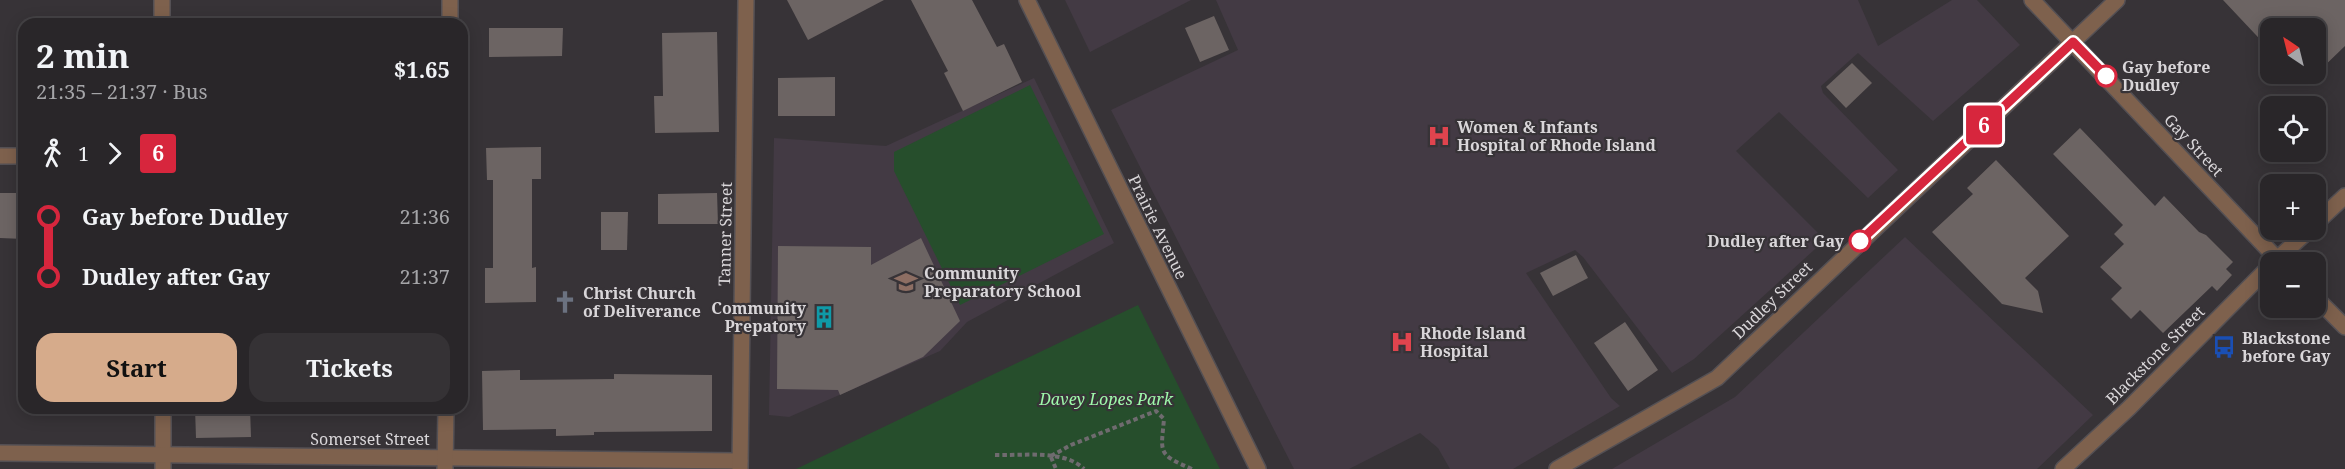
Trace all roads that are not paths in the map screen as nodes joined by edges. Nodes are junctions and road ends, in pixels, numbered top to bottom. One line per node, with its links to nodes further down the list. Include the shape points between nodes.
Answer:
1 (162, 0): 7 (street)
2 (450, 0): 8 (street)
3 (746, 0): 25 (street, Tanner Street)
4 (1028, 0): 26 (street, Prairie Avenue)
5 (2032, 0): 9 (street, Gay Street)
6 (2117, 0): 9 (street, Dudley Street)
7 (162, 18)
8 (450, 18)
9 (2073, 42): 15 (street, Gay Street); 27 (street, Dudley Street, via 1717,378)
10 (0, 156): 11 (street)
11 (18, 156)
12 (2345, 196): 13 (street)
13 (2326, 214)
14 (2298, 240): 16 (street, Blackstone Street)
15 (2266, 252)
16 (2286, 252)
17 (2260, 277): 28 (street, Blackstone Street)
18 (2326, 308): 19 (street)
19 (2345, 327)
20 (163, 414): 23 (street)
21 (446, 414): 24 (street)
22 (0, 453): 23 (street, Somerset Street)
23 (163, 463): 24 (street, Somerset Street)
24 (445, 463): 25 (street, Somerset Street)
25 (740, 465)
26 (1258, 469)
27 (1557, 469)
28 (2063, 469)

